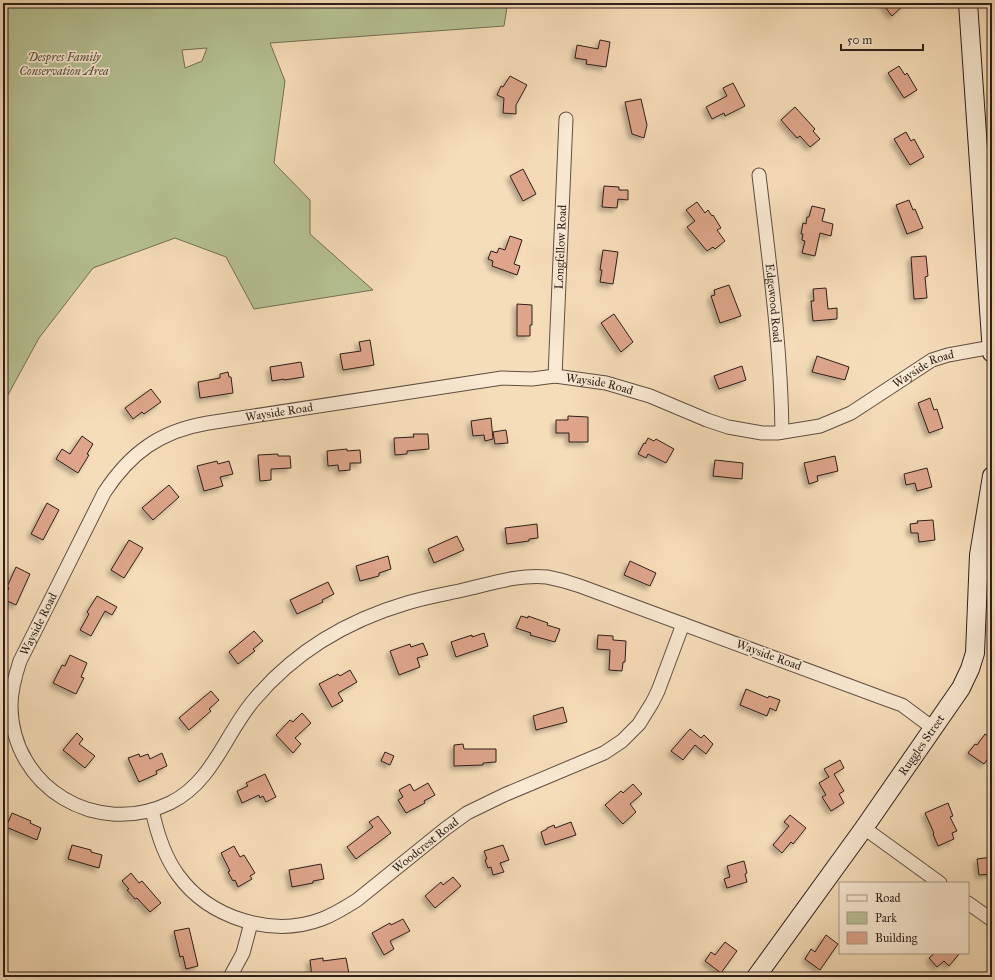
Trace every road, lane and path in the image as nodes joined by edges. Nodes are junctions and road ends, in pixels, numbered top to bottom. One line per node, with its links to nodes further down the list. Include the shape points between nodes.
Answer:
1 (968, 3): 4 (street)
2 (566, 119): 6 (street, Longfellow Road)
3 (759, 175): 7 (street, Edgewood Road, via 782,398)
4 (992, 347): 5 (street); 7 (street, Wayside Road, via 932,360 851,413 820,426)
5 (992, 353)
6 (555, 376): 7 (street, Wayside Road, via 606,383 650,396 728,427 762,433); 11 (street, Wayside Road, via 532,379 502,378 191,426 157,440 127,462 104,493 20,661 12,690 11,712 15,735 27,762 46,786 58,795 85,809 99,812 129,814)
7 (782, 432)
8 (992, 476): 10 (street, Ruggles Street, via 979,555 975,653 961,688)
9 (683, 624): 10 (street, Wayside Road, via 902,705); 11 (street, Wayside Road, via 580,586 546,577 514,579 386,609 338,630 318,642 283,670 253,702 238,722 212,767 197,784 173,802); 16 (street, Woodcrest Road, via 652,703 639,724 613,748 467,813 357,900 322,919 295,924)
10 (933, 728): 12 (street, Ruggles Street)
11 (152, 810): 16 (street, Woodcrest Road, via 165,853 185,884 214,907)
12 (864, 828): 13 (street); 18 (street, Ruggles Street)
13 (939, 882)
14 (969, 904): 15 (street)
15 (992, 920)
16 (251, 923): 17 (street, via 243,953)
17 (230, 977)
18 (756, 977)

